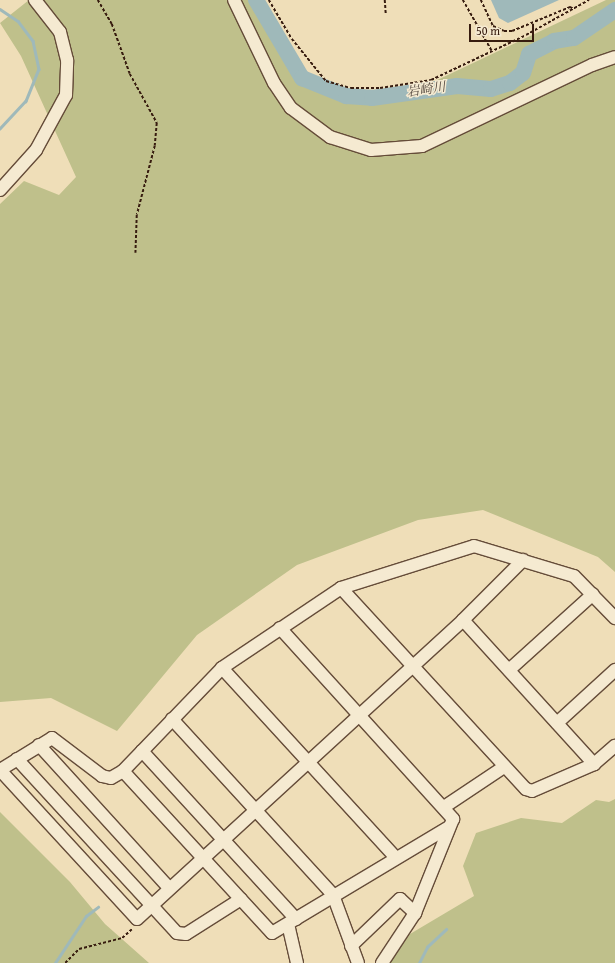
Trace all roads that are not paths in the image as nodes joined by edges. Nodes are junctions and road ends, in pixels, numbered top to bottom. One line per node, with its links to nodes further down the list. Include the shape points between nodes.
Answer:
1 (35, 0): 4 (street, via 60,32 68,66 66,96 36,150)
2 (234, 0): 3 (street, via 274,83 291,108 330,137 371,150 426,144 592,65)
3 (615, 57)
4 (0, 190)
5 (523, 560): 6 (street, via 474,546); 7 (street, via 574,576); 9 (street)
6 (340, 588): 10 (street); 11 (street)
7 (593, 594): 8 (street); 13 (street)
8 (615, 618)
9 (463, 620): 11 (street); 13 (street)
10 (280, 628): 12 (street); 15 (street)
11 (412, 666): 15 (street); 24 (street)
12 (222, 668): 16 (street); 22 (street)
13 (510, 670): 17 (street)
14 (615, 670): 17 (street)
15 (359, 715): 22 (street); 27 (street)
16 (172, 719): 20 (street); 28 (street)
17 (557, 722): 23 (street)
18 (38, 745): 21 (street); 26 (street, via 56,739 106,779); 33 (street)
19 (615, 746): 23 (street)
20 (142, 751): 26 (street); 30 (street)
21 (17, 759): 25 (street); 36 (street)
22 (308, 762): 28 (street); 31 (street)
23 (594, 764): 24 (street, via 532,791)
24 (504, 767): 27 (street)
25 (0, 770): 36 (street, via 137,919)
26 (123, 771): 32 (street)
27 (444, 807): 29 (street, via 453,819)
28 (255, 810): 30 (street); 34 (street)
29 (449, 827): 31 (street); 37 (street)
30 (222, 840): 32 (street); 38 (street)
31 (395, 857): 34 (street)
32 (202, 858): 33 (street); 35 (street)
33 (169, 888): 36 (street)
34 (333, 895): 38 (street); 39 (street)
35 (241, 899): 36 (street, via 186,934 177,933); 38 (street, via 272,933)
36 (153, 905)
37 (415, 913): 39 (street, via 400,899); 42 (street)
38 (292, 921): 40 (street)
39 (351, 946): 41 (street)
40 (297, 963)
41 (358, 963)
42 (382, 963)

